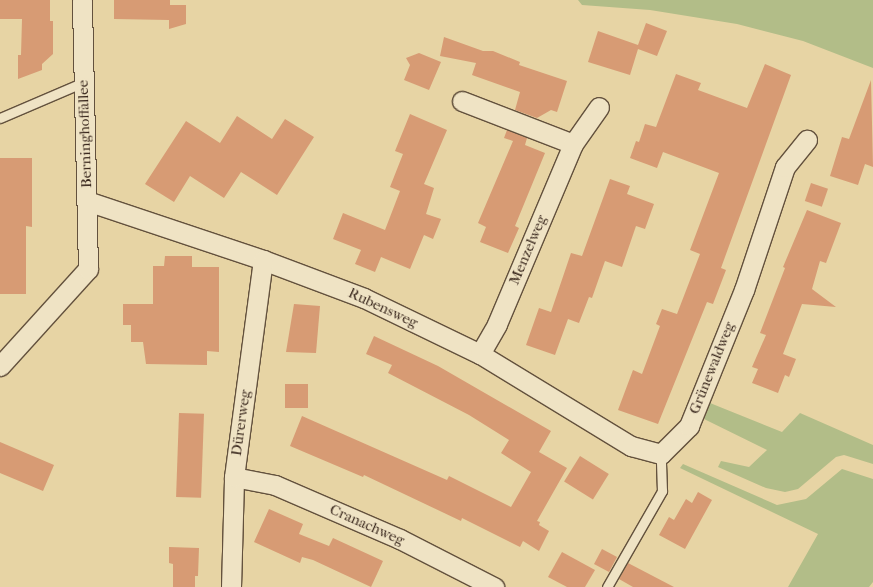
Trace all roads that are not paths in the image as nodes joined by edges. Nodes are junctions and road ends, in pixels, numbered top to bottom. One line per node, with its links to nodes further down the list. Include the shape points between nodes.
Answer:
1 (82, 0): 2 (street, Berninghoffallee)
2 (84, 82): 5 (lane); 8 (street, Berninghoffallee)
3 (462, 101): 7 (street)
4 (599, 107): 7 (street, Menzelweg)
5 (0, 118)
6 (807, 140): 12 (street, Grünewaldweg, via 785,167 744,290 689,426)
7 (573, 144): 10 (street, Menzelweg, via 497,324)
8 (87, 201): 9 (street, Rubensweg); 11 (street, Berninghoffallee, via 88,269)
9 (263, 260): 10 (street, Rubensweg, via 364,298); 13 (street, Dürerweg)
10 (480, 354): 12 (street, Rubensweg, via 631,446)
11 (0, 366)
12 (661, 454): 16 (lane, via 662,491)
13 (234, 477): 14 (street, Dürerweg); 15 (street, Cranachweg, via 282,488 400,539)
14 (231, 587)
15 (494, 587)
16 (607, 587)

